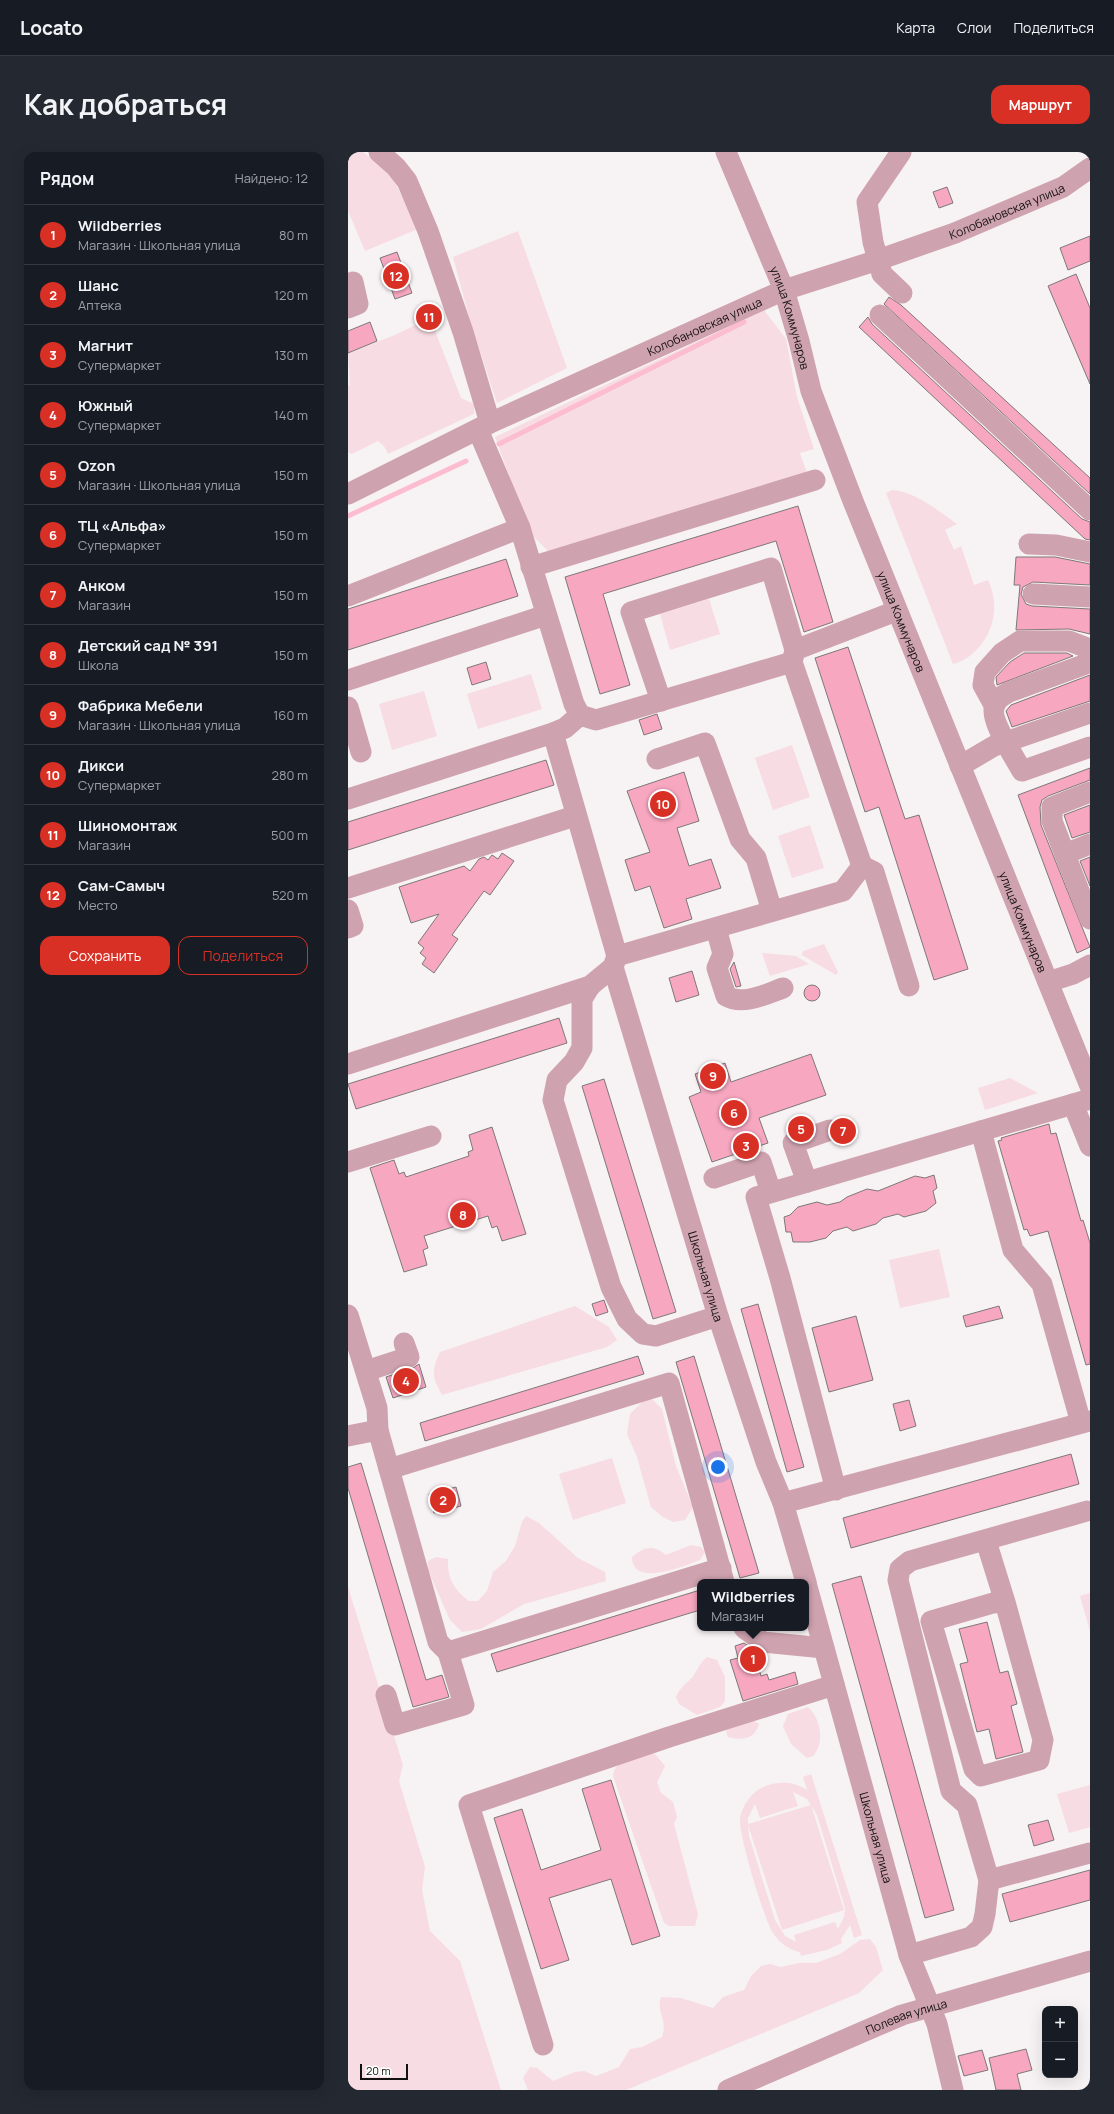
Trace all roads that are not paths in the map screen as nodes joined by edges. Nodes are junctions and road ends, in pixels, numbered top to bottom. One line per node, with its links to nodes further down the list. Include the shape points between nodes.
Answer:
1 (379, 152): 11 (street, via 407,181 428,231 463,332)
2 (726, 152): 7 (street, улица Коммунаров)
3 (901, 152): 5 (street, via 868,202)
4 (1090, 168): 5 (street, Колобановская улица, via 1063,187 955,233)
5 (878, 260): 7 (street, Колобановская улица); 8 (street, via 882,274)
6 (352, 282): 9 (street, via 358,304)
7 (784, 290): 11 (street, Колобановская улица); 22 (street, улица Коммунаров, via 811,391)
8 (902, 293)
9 (348, 308)
10 (880, 315): 14 (street)
11 (484, 426): 13 (street, Колобановская улица); 15 (street)
12 (815, 480): 18 (street)
13 (348, 494)
14 (1090, 510)
15 (520, 528): 18 (street); 20 (street)
16 (1029, 544): 17 (street, via 1056,545)
17 (1090, 552)
18 (531, 567): 23 (street)
19 (1033, 594): 21 (street)
20 (348, 596)
21 (1090, 597)
22 (896, 610): 25 (street); 38 (street, улица Коммунаров)
23 (546, 615): 27 (street); 32 (street, via 574,704)
24 (1090, 649): 29 (street, via 1069,641 1020,641 1002,653 985,672 984,685)
25 (793, 656): 28 (street); 28 (street, via 771,568 631,612); 44 (street)
26 (1090, 660): 29 (street, via 1086,664 1009,692)
27 (348, 680)
28 (661, 701): 32 (street, via 596,720)
29 (994, 706): 34 (street, via 994,717)
30 (348, 707): 36 (street)
31 (1090, 713): 34 (street)
32 (580, 715): 33 (street, via 565,728)
33 (553, 733): 40 (street); 41 (street, Школьная улица)
34 (1006, 742): 35 (street, via 1022,770); 38 (street, via 994,746)
35 (1090, 747)
36 (361, 752)
37 (657, 759): 48 (street, via 705,743 740,839 756,858)
38 (960, 766): 53 (street, улица Коммунаров)
39 (1090, 792): 43 (street, via 1052,807 1052,821)
40 (348, 799)
41 (575, 816): 45 (street); 51 (street, Школьная улица)
42 (1090, 844): 43 (street)
43 (1065, 854): 46 (street)
44 (862, 866): 48 (street, via 843,891); 55 (street, via 874,872)
45 (348, 888)
46 (1088, 908)
47 (348, 910): 49 (street, via 353,926)
48 (772, 910): 50 (street)
49 (348, 928)
50 (716, 928): 51 (street); 56 (street, via 723,954 717,968 726,996 748,1000)
51 (615, 962): 54 (street); 69 (street, Школьная улица)
52 (1090, 965): 53 (street)
53 (1048, 982): 58 (street, улица Коммунаров)
54 (590, 986): 57 (street); 69 (street, via 582,1000 582,1048 574,1062 557,1080 553,1100 611,1287 627,1319 643,1334 656,1336)
55 (909, 986)
56 (783, 988)
57 (348, 1064)
58 (1090, 1086)
59 (1082, 1102): 61 (street); 63 (street)
60 (830, 1130): 66 (street, via 793,1142)
61 (981, 1131): 66 (street); 72 (street, via 1013,1250 1042,1284)
62 (431, 1136): 64 (street)
63 (1090, 1146)
64 (348, 1162)
65 (714, 1178): 67 (street, via 761,1162)
66 (807, 1182): 67 (street)
67 (772, 1192): 76 (street, via 756,1196)
68 (348, 1315): 71 (street)
69 (718, 1316): 77 (street, Школьная улица, via 766,1462)
70 (404, 1343): 71 (street, via 409,1357)
71 (366, 1371): 73 (street, via 377,1408)
72 (1086, 1422): 76 (street)
73 (378, 1430): 74 (street); 75 (street)
74 (348, 1436)
75 (389, 1469): 80 (street, via 669,1383); 88 (street, via 438,1642)
76 (836, 1490): 77 (street)
77 (783, 1503): 82 (street, Школьная улица)
78 (1087, 1511): 79 (street)
79 (986, 1541): 85 (street); 92 (street, via 910,1561 900,1569 898,1580 951,1791)
80 (722, 1575): 81 (street)
81 (708, 1579)
82 (805, 1579)
83 (697, 1582): 88 (street)
84 (809, 1593): 87 (street, Школьная улица)
85 (1005, 1602): 91 (street, via 1043,1740 1039,1760); 91 (street, via 993,1603 931,1621 974,1769)
86 (748, 1631): 87 (street, via 763,1642)
87 (824, 1648): 89 (street, Школьная улица)
88 (448, 1652): 90 (street, via 464,1705 395,1725)
89 (834, 1685): 95 (street, Школьная улица); 98 (street, via 469,1805)
90 (386, 1695)
91 (981, 1776): 92 (street, via 978,1788)
92 (967, 1805): 94 (street)
93 (1090, 1853): 94 (street)
94 (989, 1880): 95 (street, via 986,1914 982,1927 971,1937)
95 (909, 1955): 97 (street, Школьная улица)
96 (1090, 1960): 97 (street, Полевая улица)
97 (930, 2006): 99 (street, Полевая улица, via 902,2015); 100 (street, Школьная улица)
98 (543, 2045)
99 (728, 2090)
100 (952, 2090)

